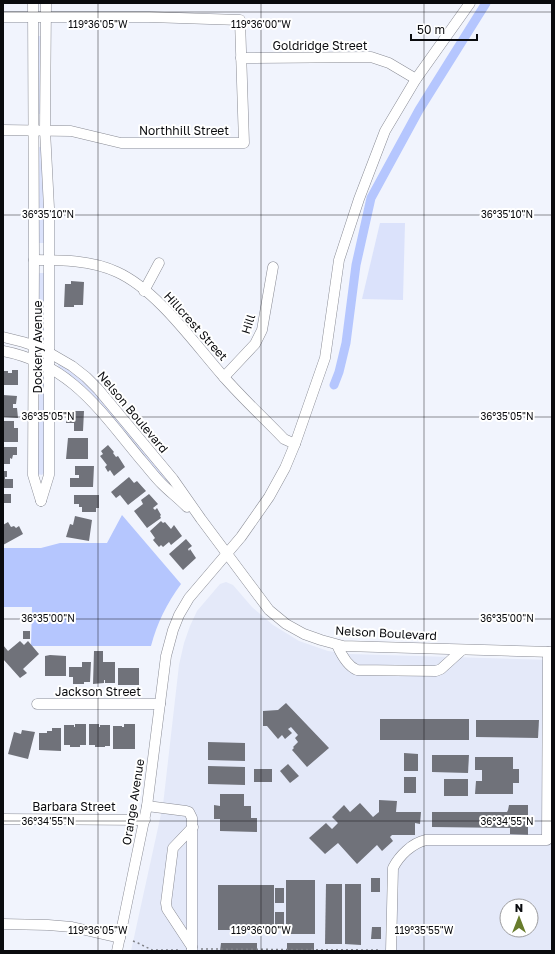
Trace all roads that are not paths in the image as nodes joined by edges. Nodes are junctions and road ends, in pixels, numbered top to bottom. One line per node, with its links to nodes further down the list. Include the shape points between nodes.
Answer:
1 (33, 3): 5 (street, Dockery Avenue)
2 (46, 3): 6 (street, Dockery Avenue)
3 (470, 3): 8 (street, Orange Avenue)
4 (3, 17): 5 (street)
5 (33, 17): 6 (street); 10 (street, Dockery Avenue)
6 (46, 17): 7 (street, Northhill Street, via 240,20); 11 (street, Dockery Avenue)
7 (241, 58): 8 (street, Goldridge Street, via 371,57 389,63); 11 (street, Northhill Street, via 244,143 121,143 78,132)
8 (416, 79): 24 (street, Orange Avenue, via 385,131 357,205 339,260 325,358)
9 (3, 130): 10 (street, Northhill Street)
10 (34, 130): 11 (street, Northhill Street); 12 (street, Dockery Avenue)
11 (45, 130): 13 (street, Dockery Avenue)
12 (34, 260): 13 (street, Hillcrest Street); 18 (street, Dockery Avenue)
13 (49, 260): 16 (street, Hillcrest Street, via 87,263 108,269 133,281); 20 (street, Dockery Avenue)
14 (159, 263): 16 (street)
15 (273, 267): 23 (street, Hill, via 262,330 255,344)
16 (144, 291): 23 (street, Hillcrest Street, via 164,308)
17 (3, 337): 18 (street, Nelson Boulevard)
18 (33, 345): 20 (street, Nelson Boulevard); 21 (street, Dockery Avenue)
19 (3, 351): 21 (street, Nelson Boulevard)
20 (49, 352): 22 (street, Dockery Avenue); 25 (street, Nelson Boulevard, via 93,383 173,479)
21 (33, 360): 22 (street, Nelson Boulevard); 22 (street, Dockery Avenue, via 33,475 41,501 49,475)
22 (50, 368): 25 (street, Nelson Boulevard, via 84,392 162,484)
23 (224, 377): 24 (street, Hillcrest Street, via 284,439)
24 (295, 444): 26 (street, Orange Avenue, via 269,497)
25 (201, 519): 26 (street, Nelson Boulevard)
26 (227, 554): 27 (street, Nelson Boulevard, via 260,599 277,617 304,634); 31 (street, Orange Avenue, via 184,606 173,630 166,656)
27 (337, 645): 28 (street, Nelson Boulevard); 28 (street, via 352,668 357,670 436,671)
28 (462, 650): 29 (street, Nelson Boulevard)
29 (550, 652): 39 (street, via 547,840 426,840 416,843 398,859 393,868)
30 (37, 704): 31 (street, Jackson Street)
31 (160, 704): 32 (street, Orange Avenue)
32 (147, 806): 34 (street, Orange Avenue); 35 (street, via 186,811 191,814)
33 (3, 819): 34 (street, Barbara Street)
34 (145, 820): 37 (street, Orange Avenue)
35 (193, 827): 38 (street); 38 (street, via 173,848 166,904)
36 (3, 924): 37 (street, via 72,927)
37 (120, 938): 40 (street, Orange Avenue)
38 (194, 949)
39 (388, 950)
40 (117, 951)

